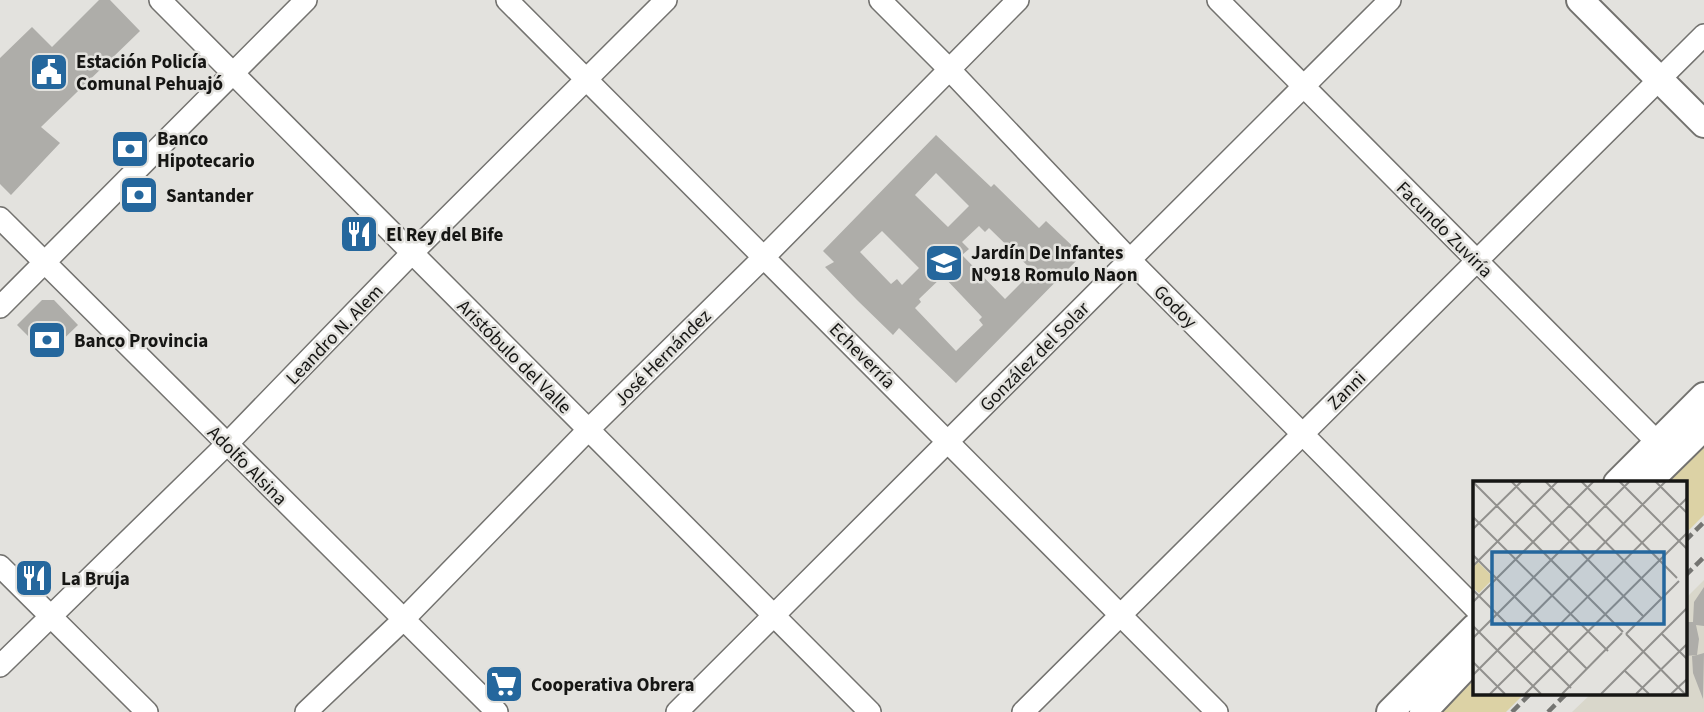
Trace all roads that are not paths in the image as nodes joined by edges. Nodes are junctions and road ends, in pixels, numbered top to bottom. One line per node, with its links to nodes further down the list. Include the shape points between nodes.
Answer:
1 (160, 0): 13 (street, Aristóbulo del Valle)
2 (306, 0): 13 (street)
3 (507, 0): 15 (street, Echeverría)
4 (666, 0): 15 (street, Leandro N. Alem)
5 (880, 0): 12 (street, Godoy)
6 (1018, 0): 12 (street, José Hernández)
7 (1218, 0): 16 (street, Facundo Zuviría)
8 (1390, 0): 16 (street, González del Solar)
9 (1580, 0): 14 (main road)
10 (1602, 0): 14 (main road)
11 (1704, 35): 14 (street, Zanni)
12 (948, 68): 21 (street, José Hernández); 22 (street, Godoy)
13 (233, 73): 20 (street, Aristóbulo del Valle); 24 (street)
14 (1664, 74): 17 (main road); 18 (main road); 23 (street, Zanni)
15 (585, 78): 20 (street, Leandro N. Alem); 21 (street, Echeverría)
16 (1304, 86): 22 (street, González del Solar); 23 (street, Facundo Zuviría)
17 (1704, 103)
18 (1704, 124)
19 (0, 218): 24 (street, Adolfo Alsina)
20 (412, 253): 28 (street, Aristóbulo del Valle); 31 (street, Leandro N. Alem)
21 (764, 257): 28 (street, José Hernández); 30 (street, Echeverría)
22 (1130, 260): 29 (street, Godoy); 30 (street, González del Solar)
23 (1477, 261): 29 (street, Zanni); 32 (street, Facundo Zuviría)
24 (44, 262): 25 (street); 31 (street, Adolfo Alsina)
25 (0, 307)
26 (1704, 396): 32 (main road)
27 (1704, 427): 32 (main road)
28 (589, 429): 38 (street, Aristóbulo del Valle); 40 (street, José Hernández)
29 (1303, 433): 36 (street, Godoy); 37 (street, Zanni)
30 (948, 441): 37 (street, Echeverría); 38 (street, González del Solar)
31 (227, 444): 39 (street, Leandro N. Alem); 40 (street, Adolfo Alsina)
32 (1664, 450): 33 (main road); 34 (main road)
33 (1620, 481)
34 (1648, 481)
35 (0, 566): 39 (street)
36 (1473, 606)
37 (1121, 613): 49 (street, Zanni); 50 (street, Echeverría)
38 (774, 615): 47 (street, González del Solar); 48 (street, Aristóbulo del Valle)
39 (50, 616): 43 (street, Leandro N. Alem); 44 (street)
40 (404, 620): 45 (street, José Hernández); 46 (street, Adolfo Alsina)
41 (1473, 630): 51 (main road)
42 (1473, 659): 52 (main road)
43 (0, 666)
44 (147, 712)
45 (306, 712)
46 (497, 712)
47 (677, 712)
48 (870, 712)
49 (1023, 712)
50 (1217, 712)
51 (1390, 712)
52 (1423, 712)

